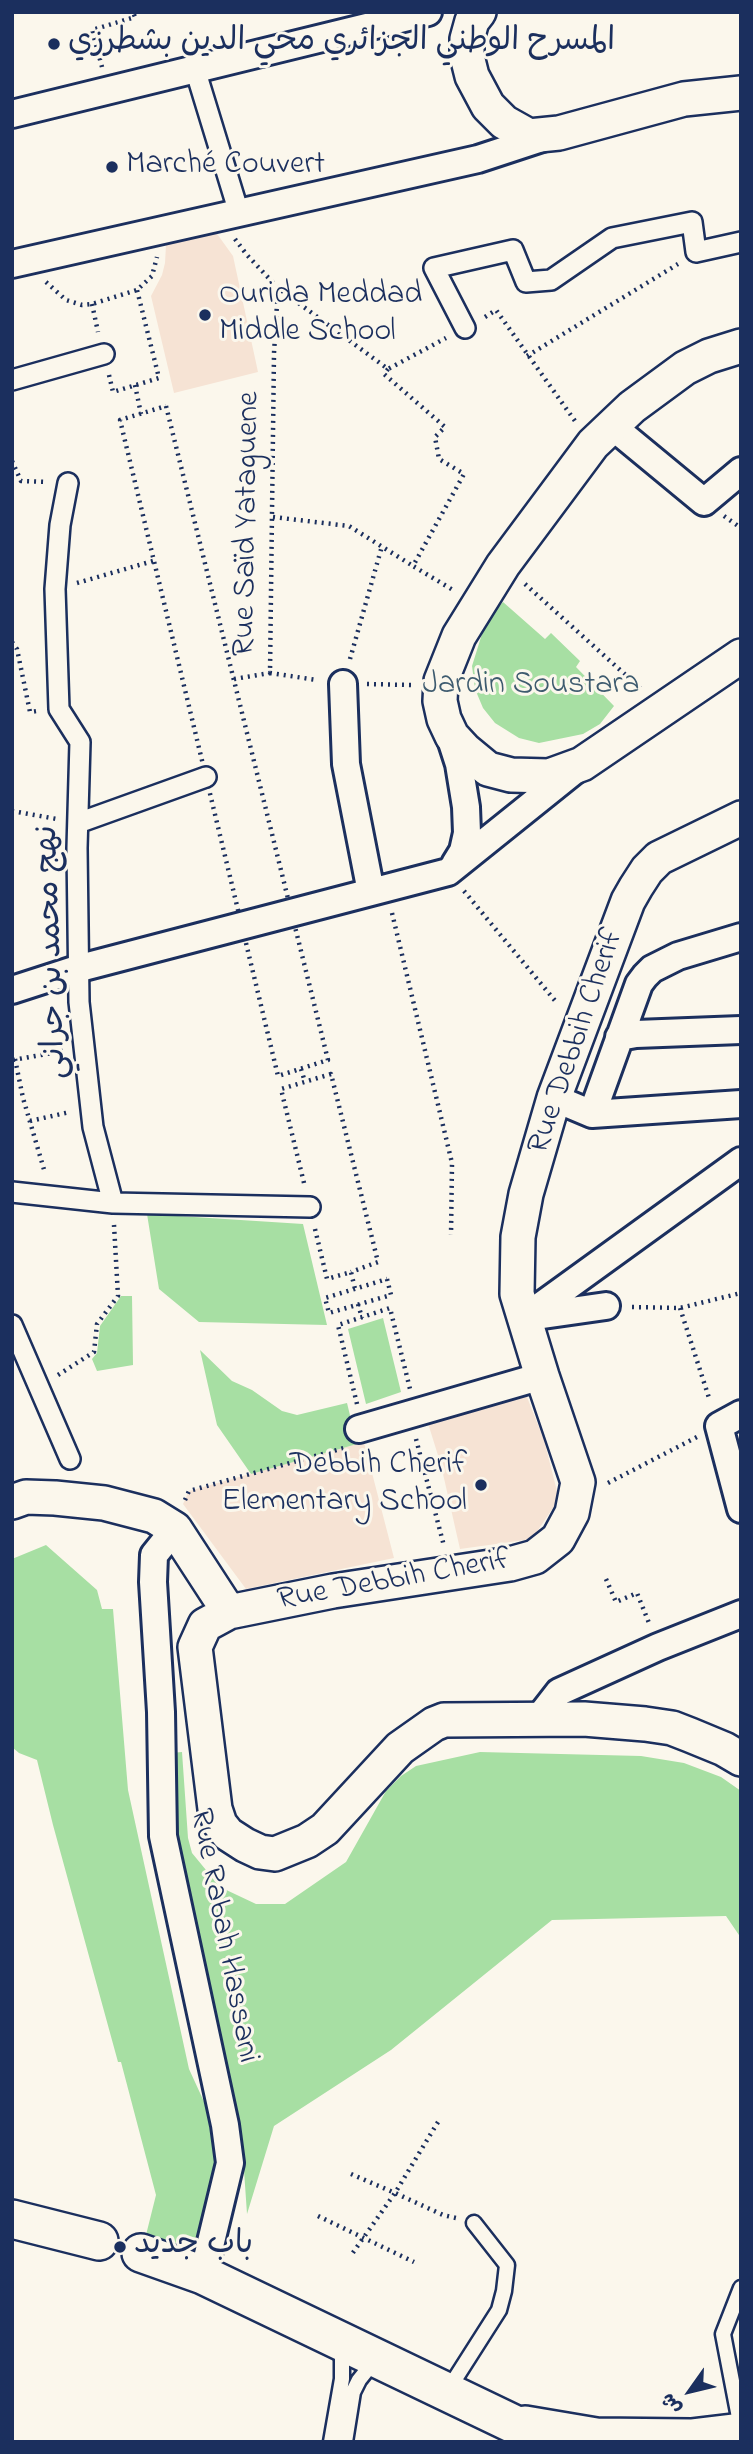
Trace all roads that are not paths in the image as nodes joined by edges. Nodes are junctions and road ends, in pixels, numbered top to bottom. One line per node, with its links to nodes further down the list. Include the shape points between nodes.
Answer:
1 (428, 12): 3 (street)
2 (479, 12): 6 (street, via 469,29 467,56 488,106 529,136)
3 (195, 69): 5 (street); 7 (street)
4 (741, 93): 6 (street, via 684,99)
5 (12, 114)
6 (559, 133): 7 (street, via 478,159)
7 (229, 215): 9 (street)
8 (741, 242): 10 (street, via 696,253 692,222 611,238 551,280 526,282 513,250 434,268)
9 (24, 262)
10 (465, 328)
11 (741, 346): 14 (street, via 685,368)
12 (104, 354): 13 (street)
13 (12, 380)
14 (602, 435): 15 (street, via 704,502); 19 (street, via 503,565 459,636 441,686)
15 (741, 471)
16 (68, 483): 23 (street, نهج محمد بن جراني, via 55,589 59,709 80,742)
17 (741, 656): 20 (street)
18 (343, 684): 25 (street, via 346,764)
19 (444, 719): 20 (street, via 452,736 488,769 548,776); 24 (street, via 459,764 466,807 463,850)
20 (582, 765): 24 (street)
21 (206, 777): 23 (street)
22 (741, 818): 31 (street, Rue Debbih Cherif, via 672,850 647,870 628,901)
23 (78, 822): 27 (street, نهج محمد بن جراني)
24 (450, 870): 25 (street)
25 (379, 890): 27 (street)
26 (741, 937): 30 (street, via 652,969 639,984)
27 (80, 968): 28 (street); 36 (street, نهج محمد بن جراني, via 90,1108)
28 (12, 990)
29 (741, 1030): 30 (street)
30 (619, 1037): 33 (street)
31 (554, 1098): 33 (street); 39 (street, Rue Debbih Cherif, via 518,1237 517,1294)
32 (741, 1104): 33 (street)
33 (592, 1114)
34 (741, 1161): 39 (street)
35 (12, 1192): 36 (street)
36 (113, 1203): 37 (street)
37 (310, 1207)
38 (606, 1306): 39 (street)
39 (524, 1318): 41 (street, Rue Debbih Cherif)
40 (12, 1325): 44 (street)
41 (542, 1376): 43 (street, via 409,1415); 48 (street, Rue Debbih Cherif, via 578,1482 572,1513 558,1539 535,1557)
42 (730, 1420): 46 (street)
43 (358, 1437)
44 (71, 1459)
45 (12, 1502): 47 (street, via 36,1497 104,1503 138,1510)
46 (741, 1509)
47 (175, 1529): 48 (street); 56 (street, Rue Rabah Hassani, via 154,1555 163,1836 230,2163)
48 (229, 1612): 50 (street, Rue Debbih Cherif, via 205,1625 198,1637 195,1659 201,1712 220,1824 260,1852 275,1854 325,1829 400,1748 434,1724 453,1718)
49 (741, 1614): 50 (street, via 559,1692)
50 (538, 1719): 51 (street, Rue Debbih Cherif, via 672,1728)
51 (741, 1759)
52 (12, 2219): 54 (main road)
53 (474, 2222): 60 (lane, via 507,2265 505,2291 499,2310)
54 (99, 2241)
55 (141, 2253): 56 (main road)
56 (203, 2275): 58 (main road)
57 (741, 2288): 62 (lane, via 723,2334)
58 (341, 2341): 59 (main road); 63 (lane, via 344,2360)
59 (378, 2358): 60 (main road); 64 (lane, via 353,2392)
60 (447, 2392): 61 (main road)
61 (510, 2422): 62 (main road, via 596,2437 691,2438); 65 (main road)
62 (741, 2430)
63 (331, 2442)
64 (345, 2442)
65 (551, 2442)

